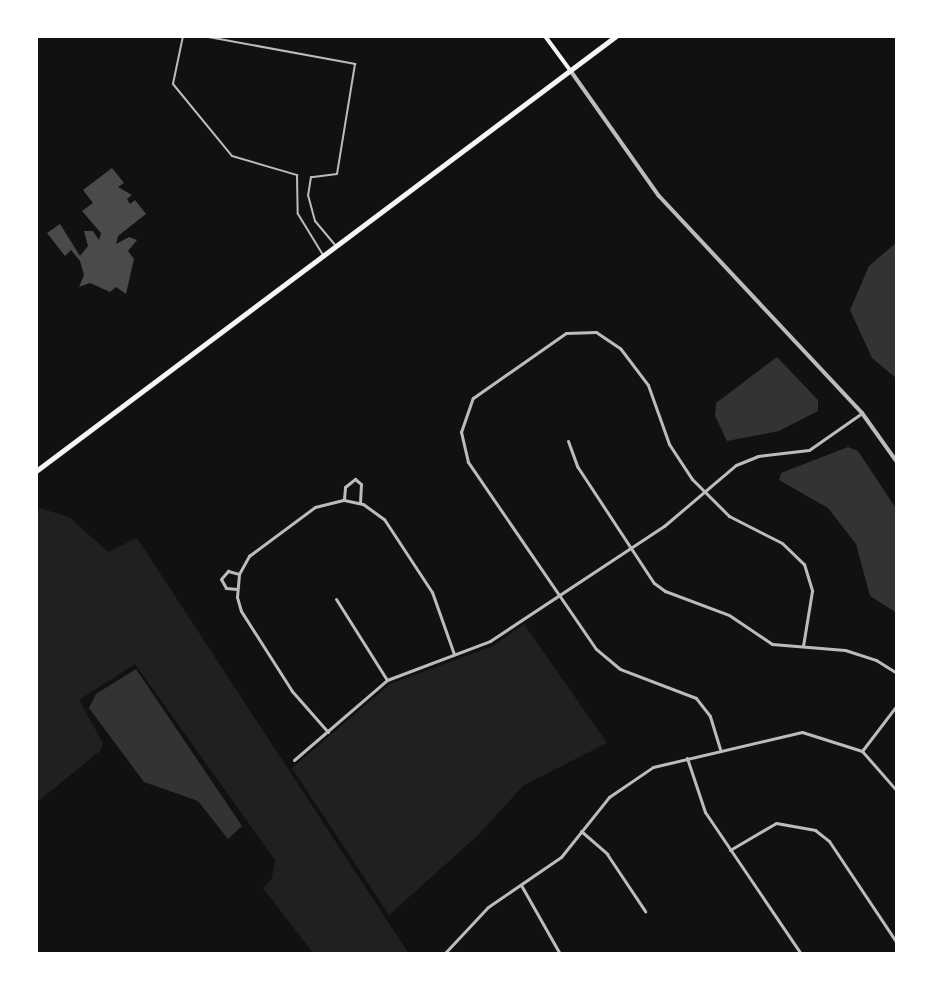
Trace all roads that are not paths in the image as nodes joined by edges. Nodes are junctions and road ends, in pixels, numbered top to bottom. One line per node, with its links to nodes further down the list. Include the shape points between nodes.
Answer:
1 (183, 36): 7 (lane, via 173,84 220,147 247,163 297,175 298,214)
2 (203, 36): 6 (lane, via 355,64 337,174 311,177 310,208)
3 (545, 36): 5 (main road)
4 (616, 36): 5 (main road)
5 (570, 70): 6 (main road); 8 (street, via 669,208)
6 (336, 246): 7 (main road)
7 (323, 256): 11 (main road)
8 (862, 413): 10 (street); 12 (street, via 822,444 744,461)
9 (568, 441): 15 (street, via 577,466)
10 (897, 462)
11 (36, 471)
12 (705, 490): 15 (street); 18 (street, via 679,461 655,398 620,348 596,332 574,331 522,359 473,398 463,419 462,446); 20 (street, via 729,516 782,543 804,564 812,591)
13 (344, 500): 14 (street); 14 (street, via 345,487 355,479 361,484); 16 (street, via 315,507 262,544)
14 (360, 503): 21 (street, via 384,519 417,567 444,617)
15 (630, 548): 18 (street); 20 (street, via 665,591 729,615 772,644)
16 (239, 574): 17 (street); 17 (street, via 228,571 221,579 226,588)
17 (237, 589): 25 (street, via 241,611 257,638 292,691)
18 (559, 595): 21 (street, via 490,641); 26 (street, via 608,662 683,690 700,702)
19 (336, 599): 23 (street)
20 (803, 646): 22 (street, via 855,653)
21 (454, 654): 23 (street)
22 (897, 673)
23 (387, 680): 25 (street)
24 (897, 705): 27 (street)
25 (328, 732): 29 (street)
26 (720, 749): 27 (street, via 802,732); 28 (street)
27 (862, 751): 30 (street)
28 (687, 758): 31 (street, via 653,767 620,789); 32 (street, via 699,801)
29 (294, 760)
30 (897, 791)
31 (581, 831): 33 (street, via 557,861); 34 (street, via 600,846)
32 (730, 850): 35 (street, via 776,823 815,830 829,841); 40 (street)
33 (521, 885): 36 (street, via 488,907); 39 (street)
34 (645, 911)
35 (897, 943)
36 (452, 947): 37 (street); 38 (street)
37 (444, 954)
38 (459, 954)
39 (560, 954)
40 (801, 954)

